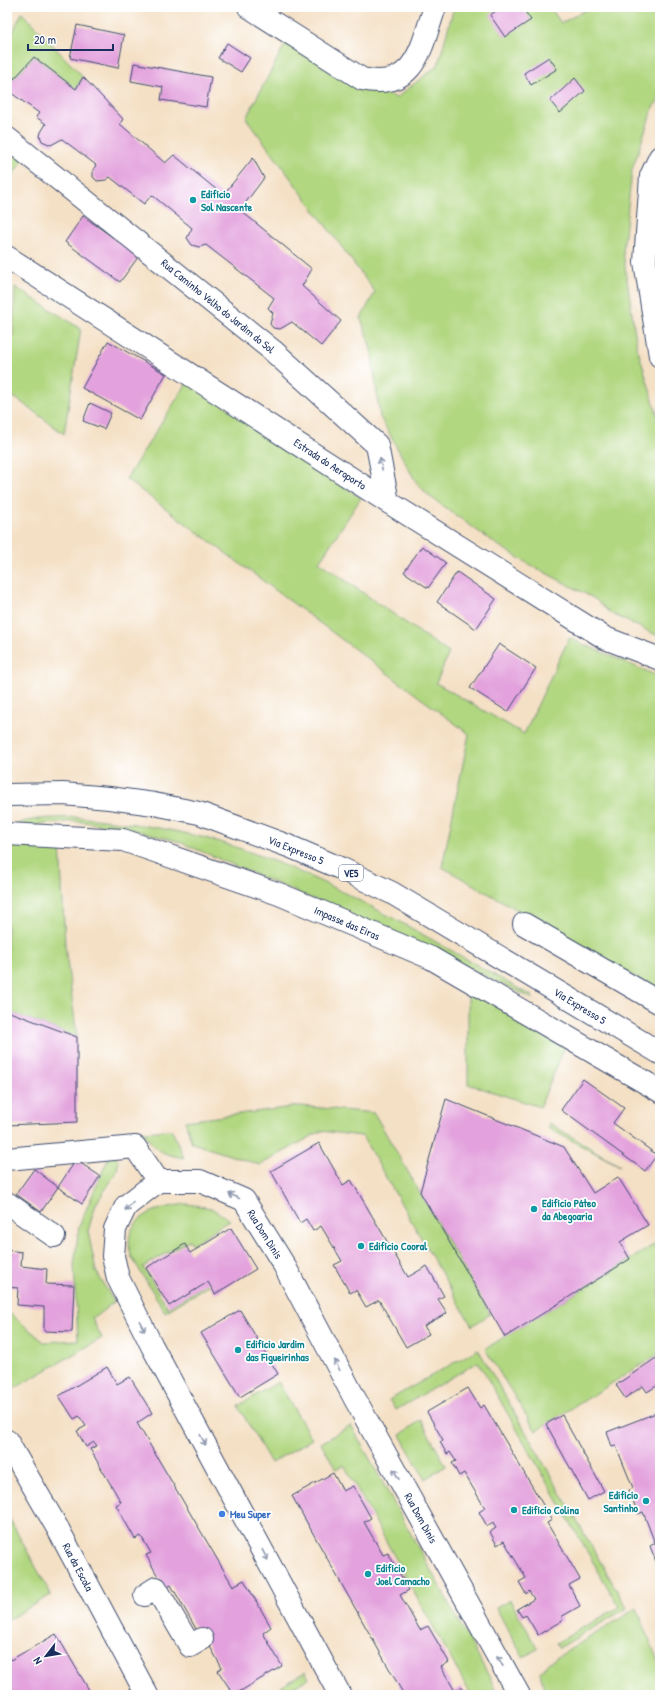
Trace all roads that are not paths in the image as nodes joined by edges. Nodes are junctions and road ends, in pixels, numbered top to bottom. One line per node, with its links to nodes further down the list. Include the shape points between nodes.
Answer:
1 (249, 7): 2 (street, via 362,79 379,82 395,78 406,72 414,63)
2 (435, 7)
3 (7, 138): 7 (street, Rua Caminho Velho do Jardim do Sol, one-way to 3, via 377,445 272,350)
4 (660, 157): 6 (street, via 650,176 645,262)
5 (7, 257): 7 (street, Estrada do Aeroporto)
6 (660, 356)
7 (388, 502): 8 (street, Estrada do Aeroporto, via 605,638)
8 (660, 659)
9 (7, 795): 13 (street, Via Expresso 5 / VE5, via 63,794 154,804 199,813 291,847 392,893)
10 (7, 834): 14 (street, Impasse das Eiras, via 123,840 279,894 431,958)
11 (524, 924): 12 (street)
12 (660, 1003)
13 (660, 1054)
14 (660, 1091)
15 (7, 1159): 16 (street, via 135,1147)
16 (158, 1181): 23 (street, one-way to 23, via 126,1206 115,1229 113,1256 118,1278); 24 (street, Rua Dom Dinis, one-way to 16, via 284,1265 244,1200 200,1181)
17 (7, 1203): 18 (street)
18 (54, 1236)
19 (7, 1441): 22 (street, Rua da Escola, via 58,1529)
20 (145, 1595): 21 (street, via 156,1588 190,1646)
21 (202, 1639)
22 (147, 1695)
23 (340, 1695)
24 (518, 1695)

